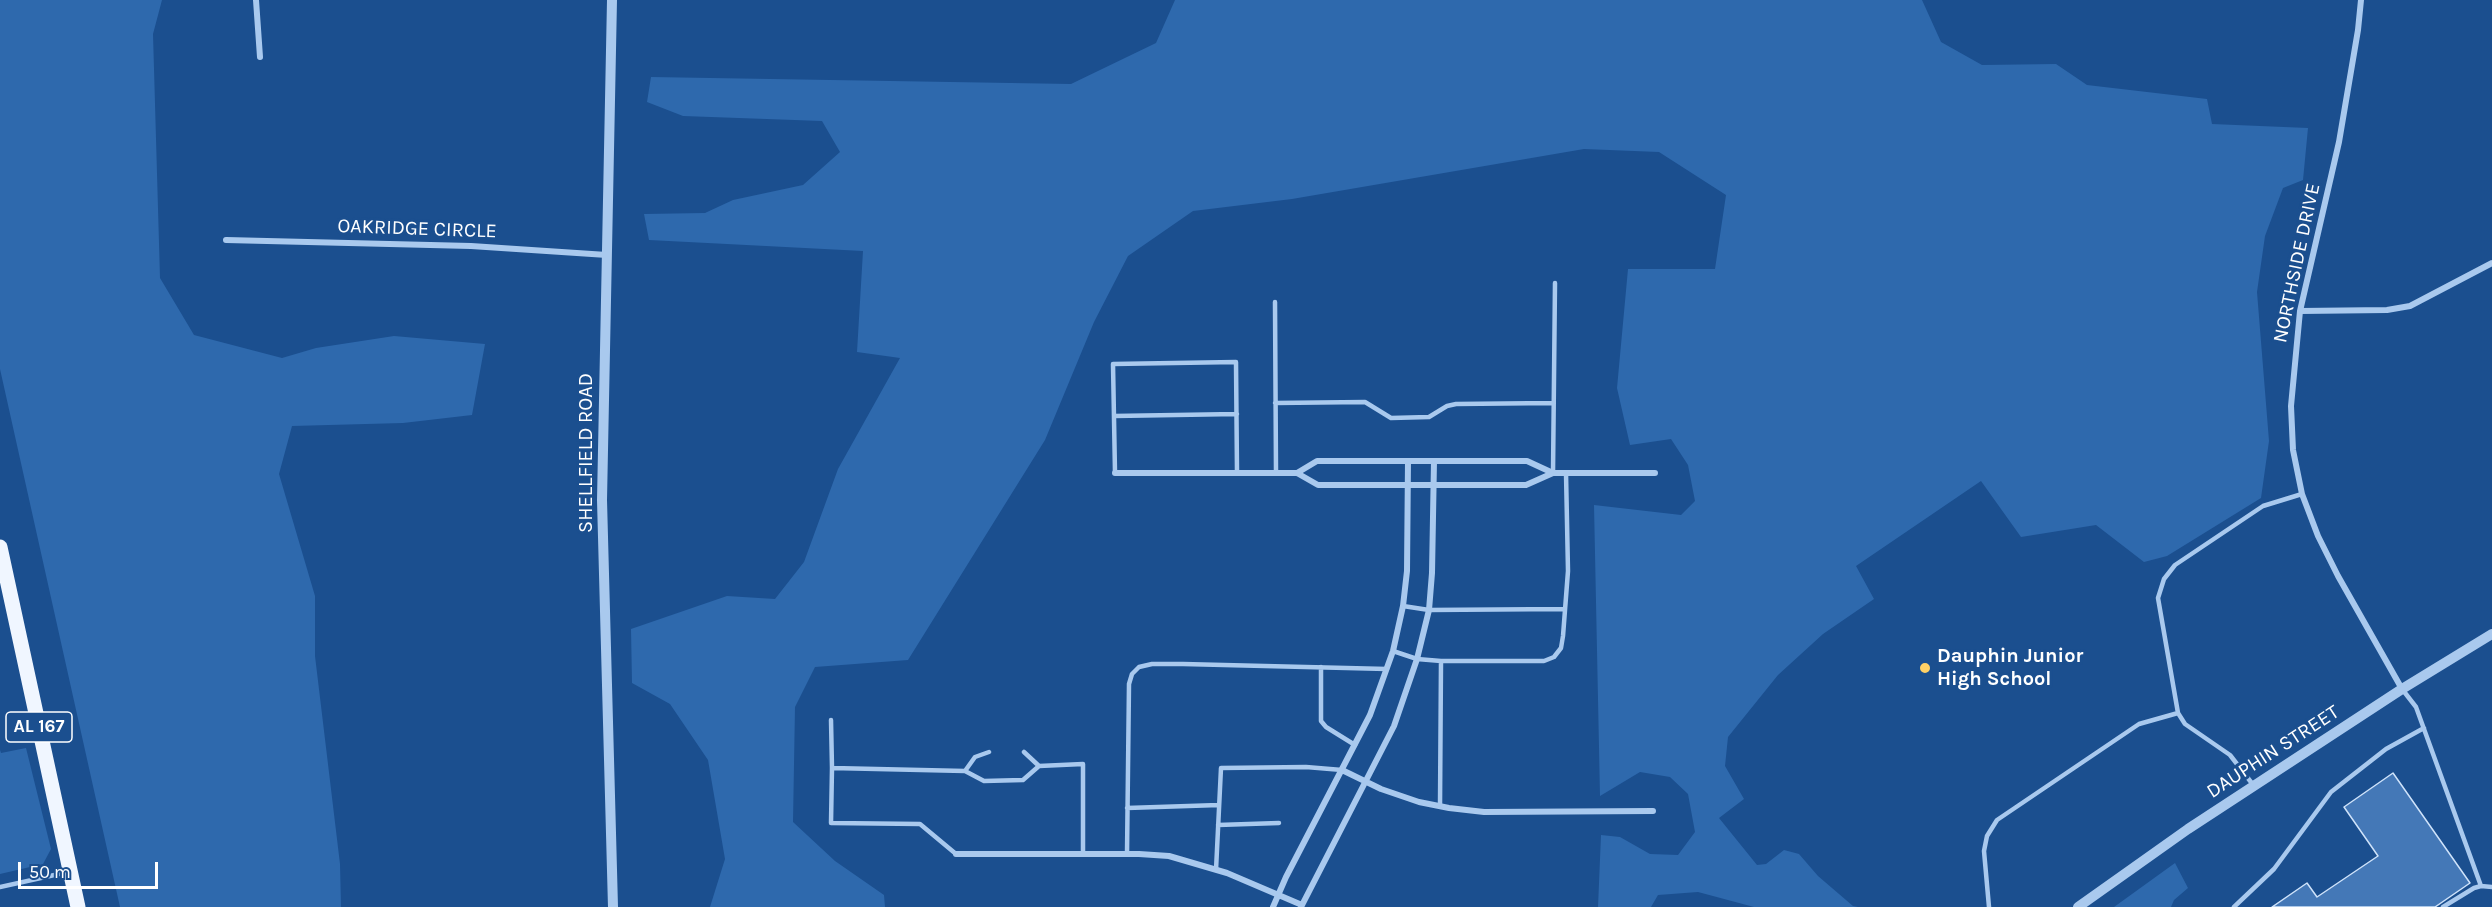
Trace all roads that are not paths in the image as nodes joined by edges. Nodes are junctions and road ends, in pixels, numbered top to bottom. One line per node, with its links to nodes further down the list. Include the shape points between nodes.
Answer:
1 (256, 0): 4 (street)
2 (612, 0): 6 (street, SHELLFIELD ROAD)
3 (2361, 0): 10 (street, NORTHSIDE DRIVE, via 2339,142)
4 (260, 57)
5 (226, 240): 6 (street, OAKRIDGE CIRCLE, via 471,246)
6 (606, 255): 67 (street, SHELLFIELD ROAD, via 602,500)
7 (2492, 264): 10 (street, via 2410,306)
8 (1555, 283): 12 (lane)
9 (1275, 302): 11 (lane)
10 (2300, 311): 26 (street, NORTHSIDE DRIVE, via 2291,406 2293,450)
11 (1275, 403): 12 (lane, via 1365,402 1391,418 1429,417 1456,404); 19 (lane)
12 (1553, 403): 21 (lane)
13 (1237, 414): 14 (lane); 14 (lane, via 1236,362 1113,364); 18 (lane)
14 (1114, 416): 17 (lane)
15 (1408, 461): 16 (street); 20 (street, via 1317,461); 24 (street)
16 (1434, 461): 21 (street, via 1527,461); 25 (street)
17 (1115, 473): 18 (street)
18 (1237, 473): 19 (street)
19 (1276, 473): 20 (street)
20 (1298, 473): 24 (street, via 1318,485)
21 (1553, 473): 22 (street); 25 (street, via 1526,485)
22 (1566, 473): 23 (street); 29 (lane)
23 (1655, 473)
24 (1408, 485): 25 (street); 28 (street)
25 (1434, 485): 30 (street)
26 (2302, 494): 37 (street, NORTHSIDE DRIVE, via 2338,576); 38 (lane, via 2263,506 2175,565 2164,579 2158,598)
27 (0, 547): 60 (main road, AL 167)
28 (1403, 606): 30 (lane); 32 (street)
29 (1565, 609): 30 (lane); 34 (lane, via 1561,648 1554,657 1544,661)
30 (1429, 610): 33 (street)
31 (2492, 634): 37 (street, DAUPHIN STREET)
32 (1393, 651): 33 (lane); 36 (street)
33 (1417, 659): 34 (lane); 48 (street, via 1394,726)
34 (1441, 661): 51 (lane)
35 (1321, 667): 36 (lane); 41 (lane, via 1321,721); 52 (lane, via 1139,667 1129,684)
36 (1387, 669): 41 (street)
37 (2402, 689): 40 (lane, via 2416,707); 49 (street, DAUPHIN STREET)
38 (2178, 713): 49 (lane, via 2185,724 2230,755); 69 (lane, via 2139,724 1997,820 1987,836 1984,851)
39 (831, 720): 45 (lane)
40 (2424, 729): 61 (lane); 71 (lane, via 2386,749 2331,792 2274,869)
41 (1354, 745): 46 (street)
42 (989, 752): 47 (lane, via 975,757)
43 (1024, 752): 44 (lane)
44 (1039, 766): 47 (lane, via 1023,780 984,781); 57 (lane, via 1083,765)
45 (832, 768): 47 (lane); 56 (lane, via 831,823 920,824)
46 (1342, 770): 48 (street); 50 (lane, via 1221,768); 64 (street)
47 (965, 771)
48 (1365, 781): 51 (street); 65 (street)
49 (2254, 786): 70 (street, DAUPHIN STREET)
50 (1219, 805): 52 (lane); 55 (lane)
51 (1440, 806): 53 (street, via 1484,812)
52 (1127, 808): 58 (lane)
53 (1653, 811)
54 (1279, 823): 55 (lane)
55 (1218, 825): 59 (lane)
56 (956, 854): 57 (street)
57 (1083, 854): 58 (street)
58 (1127, 854): 59 (street, via 1169,856)
59 (1216, 870): 64 (street)
60 (70, 871): 62 (lane); 66 (main road, AL 167)
61 (2481, 886): 63 (lane); 72 (lane)
62 (0, 887)
63 (2492, 887)
64 (1278, 895): 65 (street); 68 (street)
65 (1302, 906)
66 (78, 907)
67 (614, 907)
68 (1273, 907)
69 (1989, 907)
70 (2078, 907)
71 (2234, 907)
72 (2443, 907)

